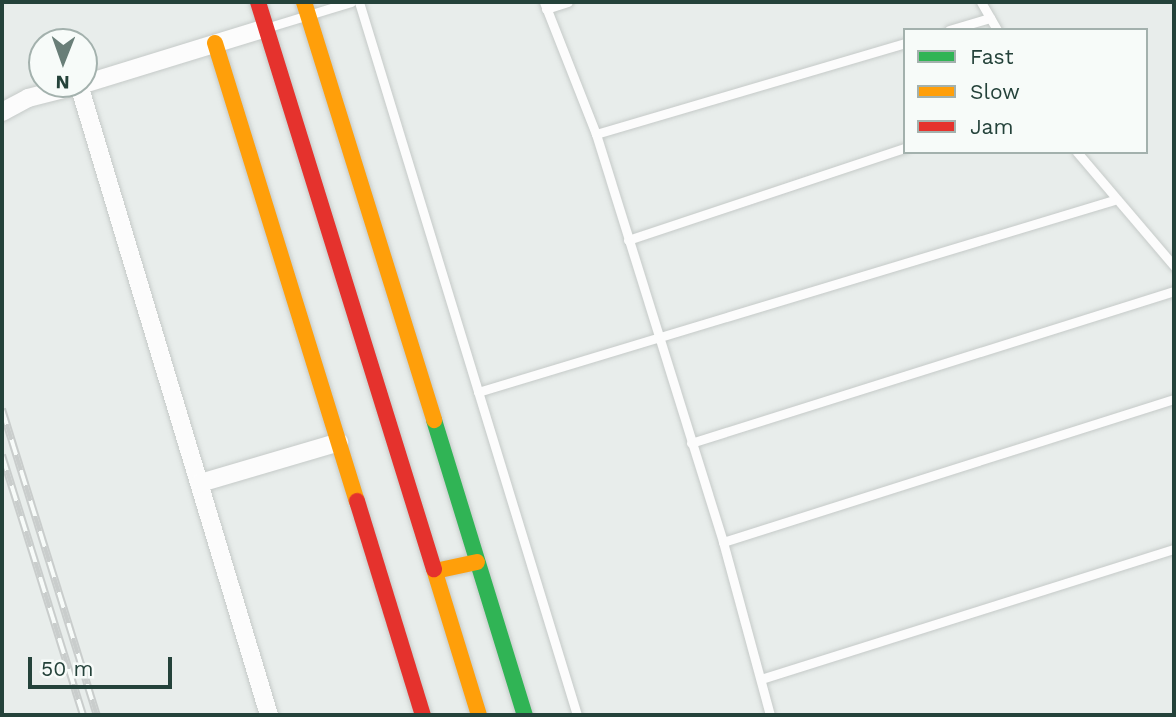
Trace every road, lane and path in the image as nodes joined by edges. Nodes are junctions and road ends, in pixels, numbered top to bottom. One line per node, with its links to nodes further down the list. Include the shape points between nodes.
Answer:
1 (258, 2): 9 (street)
2 (351, 2): 7 (lane)
3 (359, 2): 26 (lane)
4 (568, 2): 6 (lane)
5 (981, 2): 8 (lane)
6 (545, 5): 18 (lane)
7 (306, 8): 9 (lane); 33 (street)
8 (990, 18): 10 (lane); 11 (lane)
9 (266, 28): 12 (street); 34 (street)
10 (956, 28)
11 (997, 28)
12 (215, 43): 14 (street); 28 (street)
13 (903, 44): 18 (lane)
14 (98, 79)
15 (30, 98): 17 (street)
16 (86, 98): 30 (street)
17 (4, 105)
18 (596, 134): 22 (lane)
19 (903, 149): 22 (lane)
20 (1079, 154): 21 (lane)
21 (1114, 200): 23 (lane); 25 (lane)
22 (628, 240): 25 (lane)
23 (1174, 265)
24 (1174, 291): 29 (lane)
25 (659, 336): 26 (lane); 29 (lane)
26 (478, 392): 40 (lane)
27 (1174, 399): 31 (lane)
28 (339, 442): 30 (street); 37 (street)
29 (691, 443): 31 (lane)
30 (200, 483): 36 (street)
31 (723, 542): 35 (lane)
32 (1174, 549): 35 (lane)
33 (477, 562): 34 (street); 39 (street)
34 (435, 571): 38 (street)
35 (761, 679): 41 (lane)
36 (269, 715)
37 (423, 715)
38 (479, 715)
39 (525, 715)
40 (577, 715)
41 (770, 715)

